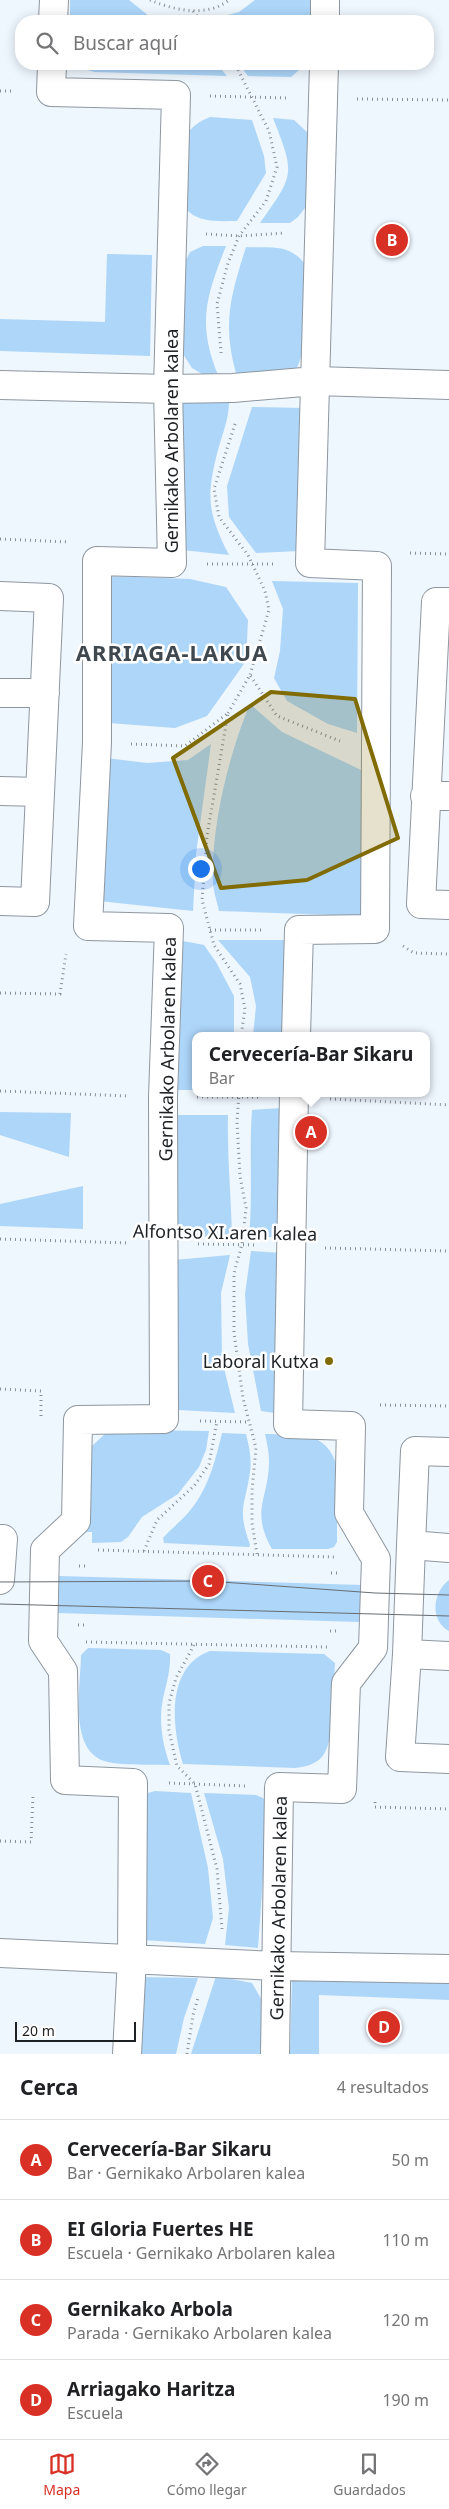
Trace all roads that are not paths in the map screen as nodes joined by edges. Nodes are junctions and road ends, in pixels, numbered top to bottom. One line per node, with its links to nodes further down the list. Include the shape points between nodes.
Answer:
1 (54, 0): 3 (street)
2 (325, 0): 4 (street)
3 (53, 15)
4 (325, 15)
5 (52, 70): 10 (street, Gernikako Arbolaren kalea, via 51,92 176,95)
6 (324, 70): 7 (street)
7 (315, 381): 9 (street); 10 (street, via 233,388); 21 (street, via 310,563 377,566 375,929 299,930)
8 (0, 385): 10 (street)
9 (449, 385)
10 (168, 389): 32 (street, Gernikako Arbolaren kalea, via 172,563 97,561 96,742 88,926 169,928 163,1097 164,1420 78,1420 76,1522 45,1550 43,1641 62,1671 66,1780 133,1783)
11 (0, 596): 14 (street, via 49,598)
12 (449, 602): 15 (street, via 436,602)
13 (0, 693): 14 (street)
14 (45, 693): 17 (street)
15 (440, 698): 18 (street)
16 (0, 790): 17 (street)
17 (40, 792): 19 (street, via 35,902)
18 (437, 796): 20 (street, via 421,904)
19 (0, 901)
20 (449, 905)
21 (296, 1032)
22 (294, 1097): 33 (street, Gernikako Arbolaren kalea, via 288,1424 351,1426 349,1513 376,1559 373,1648 346,1683 342,1789 279,1787)
23 (449, 1452): 25 (street, via 415,1451)
24 (0, 1539): 27 (street, via 3,1539)
25 (411, 1545): 26 (street); 28 (street)
26 (449, 1548)
27 (0, 1580)
28 (407, 1654): 29 (street); 30 (street, via 400,1757)
29 (449, 1656)
30 (449, 1759)
31 (0, 1953): 32 (street)
32 (132, 1958): 33 (street); 35 (street)
33 (277, 1966): 34 (street); 36 (street, Gernikako Arbolaren kalea)
34 (449, 1969)
35 (127, 2054)
36 (275, 2054)

